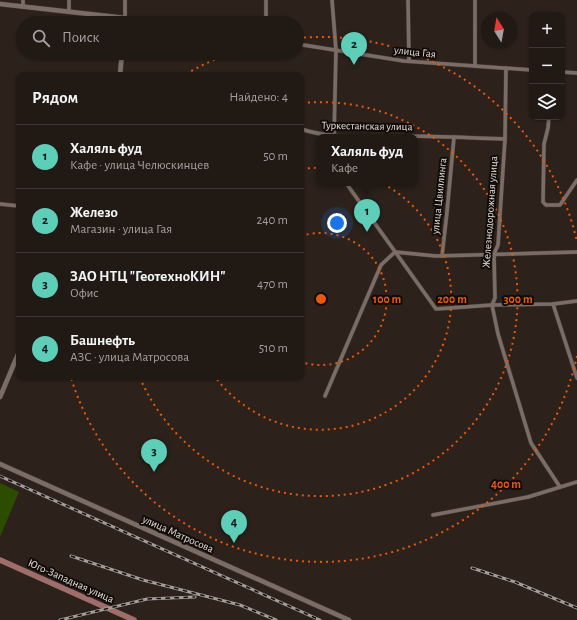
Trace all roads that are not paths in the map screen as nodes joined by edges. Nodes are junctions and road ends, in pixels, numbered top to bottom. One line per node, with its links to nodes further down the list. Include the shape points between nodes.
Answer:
1 (23, 0): 9 (street)
2 (69, 0): 10 (street)
3 (125, 0): 12 (street)
4 (266, 0): 13 (street)
5 (332, 0): 15 (street)
6 (408, 0): 17 (street)
7 (475, 0): 18 (street)
8 (0, 4): 9 (street)
9 (23, 7): 10 (street)
10 (69, 12): 11 (street)
11 (94, 16)
12 (125, 16)
13 (266, 16)
14 (304, 45): 15 (street, улица Гая)
15 (336, 50): 17 (street, улица Гая); 27 (street)
16 (121, 60): 21 (street)
17 (409, 61): 18 (street, улица Гая)
18 (475, 66): 19 (street, улица Гая)
19 (506, 68): 20 (street, улица Гая); 30 (street, Железнодорожная улица)
20 (529, 70)
21 (120, 72)
22 (565, 72): 23 (street)
23 (577, 73)
24 (549, 120): 31 (street, via 544,144 544,204 560,204)
25 (304, 130): 26 (street, Туркестанская улица)
26 (316, 134)
27 (334, 134)
28 (418, 136): 29 (street, Туркестанская улица)
29 (454, 137): 30 (street, Туркестанская улица); 38 (street, улица Цвиллинга)
30 (504, 139): 37 (street, Железнодорожная улица, via 498,245)
31 (577, 180)
32 (348, 186): 35 (street)
33 (0, 204): 34 (street)
34 (16, 206)
35 (395, 252): 38 (street); 41 (street, via 436,309); 45 (street, via 381,265)
36 (577, 252): 37 (street)
37 (494, 254): 38 (street); 41 (street, Железнодорожная улица, via 495,298)
38 (442, 256)
39 (577, 301): 40 (street)
40 (553, 304): 41 (street); 43 (street)
41 (492, 305): 48 (street, Железнодорожная улица, via 498,334 531,442)
42 (16, 359): 44 (street)
43 (577, 378)
44 (0, 396)
45 (325, 396)
46 (0, 464): 52 (street, улица Матросова)
47 (577, 482): 48 (street)
48 (560, 487): 49 (street, via 528,497)
49 (432, 515)
50 (0, 560): 51 (main road, Юго-Западная улица)
51 (134, 620)
52 (349, 620)

